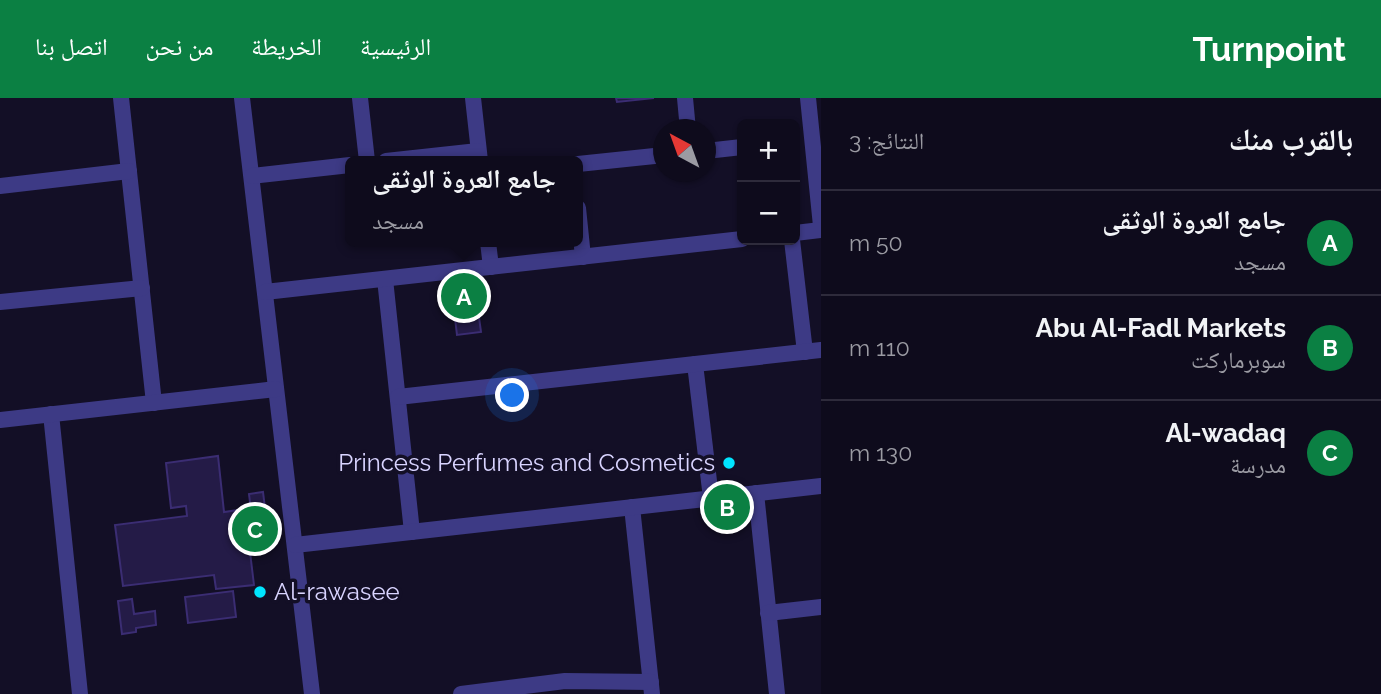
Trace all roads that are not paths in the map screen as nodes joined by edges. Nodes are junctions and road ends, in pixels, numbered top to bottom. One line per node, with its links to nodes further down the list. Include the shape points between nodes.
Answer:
1 (121, 98): 17 (street)
2 (242, 98): 18 (street)
3 (360, 98): 12 (street)
4 (473, 98): 13 (street)
5 (685, 98): 7 (street)
6 (808, 98): 8 (street)
7 (687, 119)
8 (812, 140): 9 (street); 20 (street)
9 (800, 141)
10 (737, 148): 11 (street)
11 (716, 150)
12 (366, 156)
13 (479, 156)
14 (653, 156): 15 (street)
15 (583, 163)
16 (345, 166): 18 (street)
17 (129, 171): 19 (street); 29 (street)
18 (251, 176): 30 (street)
19 (0, 186)
20 (821, 228): 21 (street)
21 (800, 232)
22 (737, 240): 26 (street)
23 (793, 245): 32 (street)
24 (489, 247): 27 (street)
25 (582, 247): 26 (street)
26 (583, 257): 27 (street)
27 (491, 267): 28 (street)
28 (385, 279): 30 (street); 35 (street)
29 (142, 288): 31 (street); 36 (street)
30 (265, 292): 34 (street)
31 (0, 302)
32 (813, 351): 33 (street)
33 (695, 364): 35 (street); 41 (street)
34 (276, 389): 36 (street); 44 (street)
35 (398, 397): 43 (street)
36 (154, 403): 37 (street)
37 (51, 414): 38 (street); 48 (street)
38 (0, 420)
39 (821, 486): 40 (street)
40 (756, 494): 41 (street); 46 (street)
41 (711, 498): 42 (street)
42 (632, 507): 43 (street); 47 (street)
43 (412, 532): 44 (street)
44 (295, 545): 49 (street)
45 (821, 607): 46 (street)
46 (768, 613): 51 (street)
47 (652, 688): 50 (street, via 565,681)
48 (80, 694)
49 (312, 694)
50 (461, 694)
51 (777, 694)

